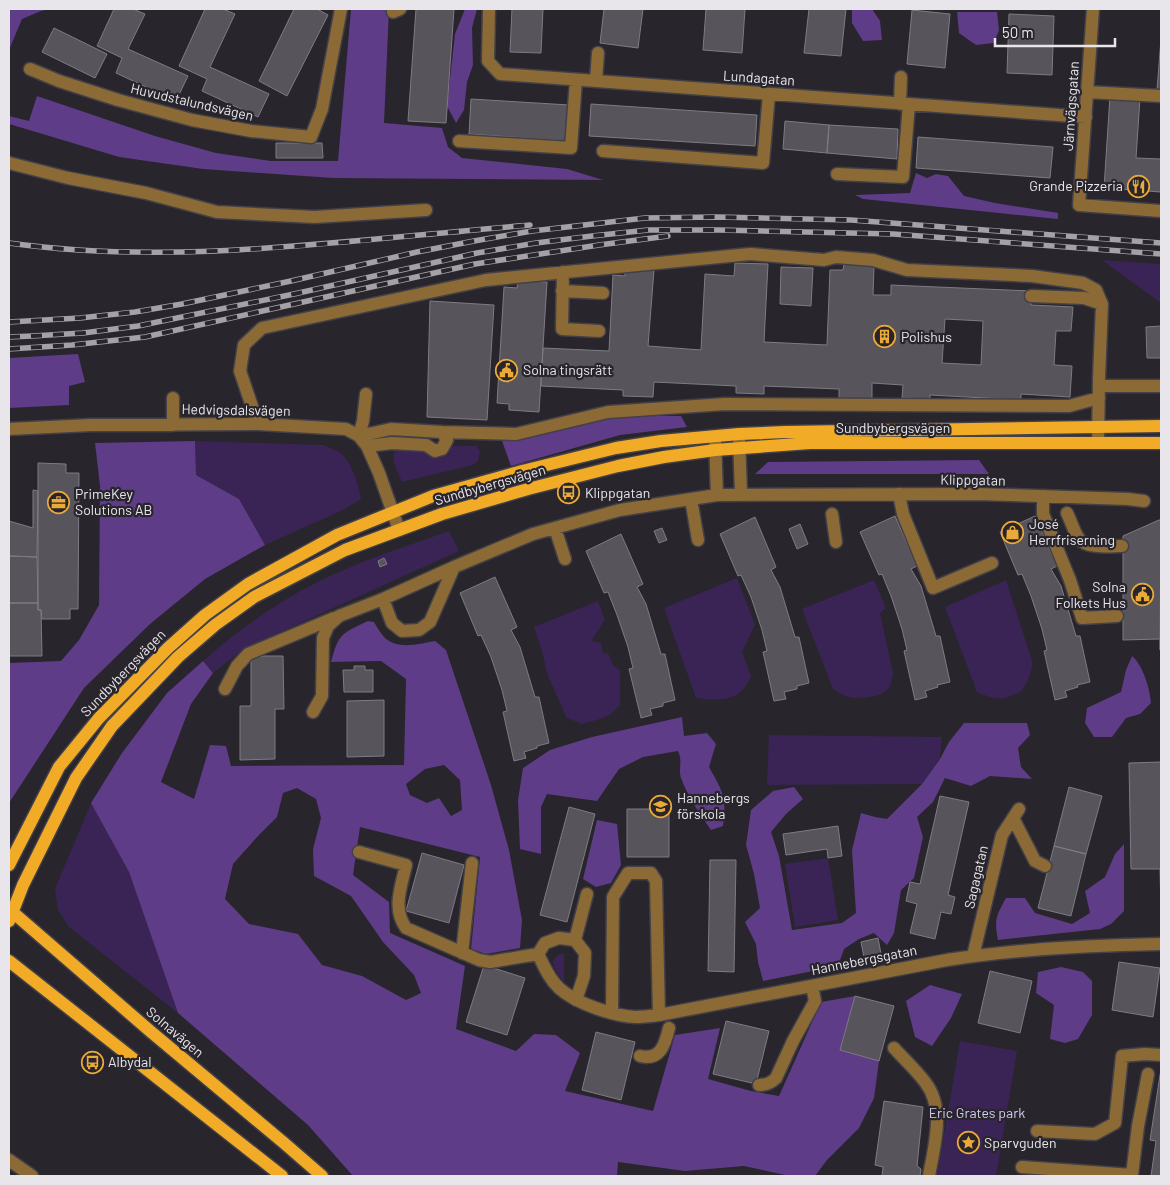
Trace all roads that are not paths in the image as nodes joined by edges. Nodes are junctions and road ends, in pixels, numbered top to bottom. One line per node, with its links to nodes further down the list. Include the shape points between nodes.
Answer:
1 (341, 9): 5 (street, Huvudstalundsvägen, via 322,108 311,137 251,131 192,120 59,82)
2 (488, 9): 7 (street, Lundagatan, via 488,61 500,74)
3 (1092, 9): 9 (street, Järnvägsgatan)
4 (598, 53): 8 (street)
5 (30, 69)
6 (900, 78): 12 (street)
7 (576, 80): 8 (street, Lundagatan); 14 (street, via 571,148)
8 (596, 81): 10 (street, Lundagatan)
9 (1087, 92): 11 (street); 13 (street, Järnvägsgatan)
10 (769, 94): 12 (street, Lundagatan); 15 (street, via 763,162)
11 (1161, 96)
12 (904, 104): 13 (street, Lundagatan); 17 (street, via 903,177)
13 (1086, 117): 19 (street, Järnvägsgatan, via 1079,205)
14 (459, 141)
15 (603, 151)
16 (9, 163): 18 (street, via 217,212 315,217)
17 (837, 174)
18 (426, 210)
19 (1161, 211)
20 (562, 272): 21 (street); 24 (street, via 750,254 873,260 907,270 1032,276 1083,283 1096,290); 30 (street, via 486,280 262,328 244,345 240,371)
21 (562, 291): 22 (street); 25 (street, via 562,329)
22 (603, 292)
23 (1031, 296): 24 (street, via 1084,298)
24 (1102, 304): 27 (street)
25 (599, 330)
26 (1161, 386): 27 (street)
27 (1099, 392): 33 (street); 35 (street, via 1069,406 725,404 608,412 516,434)
28 (366, 394): 38 (street)
29 (173, 398): 31 (street)
30 (258, 424): 31 (street, Hedvigsdalsvägen); 38 (street, Hedvigsdalsvägen, via 346,430)
31 (173, 425): 34 (street, Hedvigsdalsvägen)
32 (1161, 426): 33 (main road, Sundbybergsvägen)
33 (1098, 427): 36 (main road, Sundbybergsvägen); 39 (street)
34 (9, 429)
35 (442, 432): 38 (street, via 391,429); 38 (street, via 447,440 442,449 435,451 426,445)
36 (739, 434): 37 (main road, Sundbybergsvägen); 41 (street)
37 (714, 436): 42 (street); 49 (main road, Sundbybergsvägen, via 616,448 432,496)
38 (363, 441): 49 (street, via 379,472)
39 (1098, 442): 40 (main road, Sundbybergsvägen); 41 (main road, Sundbybergsvägen, via 810,443)
40 (1161, 443)
41 (739, 448): 42 (main road, Sundbybergsvägen); 43 (street)
42 (715, 450): 45 (street); 53 (main road, Sundbybergsvägen, via 664,456 518,491)
43 (741, 494): 44 (street, Klippgatan); 45 (street, Klippgatan)
44 (899, 494): 46 (street, Klippgatan); 58 (street, via 903,514 933,588)
45 (717, 495): 47 (street, Klippgatan)
46 (1043, 496): 48 (street, Klippgatan); 62 (street, via 1043,514 1082,618)
47 (691, 498): 52 (street, Klippgatan, via 620,510); 54 (street)
48 (1144, 501)
49 (392, 512): 53 (street); 67 (main road, Sundbybergsvägen, via 338,535 248,584 205,615 168,648 99,718 59,766)
50 (1067, 513): 56 (street, via 1078,539 1084,544)
51 (832, 514): 55 (street)
52 (555, 528): 57 (street); 59 (street, Klippgatan)
53 (399, 530): 70 (main road, Sundbybergsvägen, via 345,550 254,598 215,625 178,657 112,726 76,778)
54 (698, 540)
55 (836, 542)
56 (1122, 546)
57 (565, 560)
58 (992, 563)
59 (454, 567): 60 (street, Klippgatan); 60 (street, via 430,622 419,630 402,631 392,623)
60 (383, 599): 61 (street, Klippgatan)
61 (339, 616): 63 (street, Klippgatan, via 248,654 236,666); 64 (street, via 328,626 323,638 322,696)
62 (1117, 616)
63 (225, 689)
64 (313, 712)
65 (359, 852): 73 (street, via 406,866 398,900 400,920 406,928)
66 (472, 863): 73 (street)
67 (9, 865)
68 (1045, 866): 75 (street, Sagagatan, via 1035,862 1016,813 1002,835)
69 (587, 894): 71 (street)
70 (10, 914): 94 (main road, Solnavägen)
71 (575, 940): 74 (street, via 559,938 545,943); 78 (street, via 585,953 584,976)
72 (1161, 944): 75 (street, Hannebergsgatan)
73 (462, 953): 74 (street, via 490,962)
74 (538, 954): 78 (street, Hannebergsgatan, via 546,972 559,988)
75 (973, 956): 77 (street, Hannebergsgatan)
76 (9, 961): 93 (main road)
77 (812, 986): 80 (street, Hannebergsgatan); 86 (street, via 814,1001 776,1078 766,1085)
78 (576, 1000): 79 (street, Hannebergsgatan)
79 (612, 1013): 80 (street, Hannebergsgatan, via 636,1017); 80 (street, via 612,897 628,873 651,873 656,881)
80 (659, 1015)
81 (669, 1028): 84 (street, via 665,1044 655,1056)
82 (894, 1048): 95 (street, via 926,1083 937,1108 938,1125)
83 (1161, 1055): 87 (street, via 1122,1056)
84 (640, 1056)
85 (1148, 1074): 88 (street)
86 (759, 1085)
87 (1115, 1123): 88 (street); 89 (street, via 1095,1134)
88 (1138, 1126): 91 (street, via 1132,1175)
89 (1037, 1131)
90 (9, 1160): 92 (street)
91 (1022, 1167)
92 (32, 1176)
93 (282, 1176)
94 (322, 1176)
95 (930, 1176)

